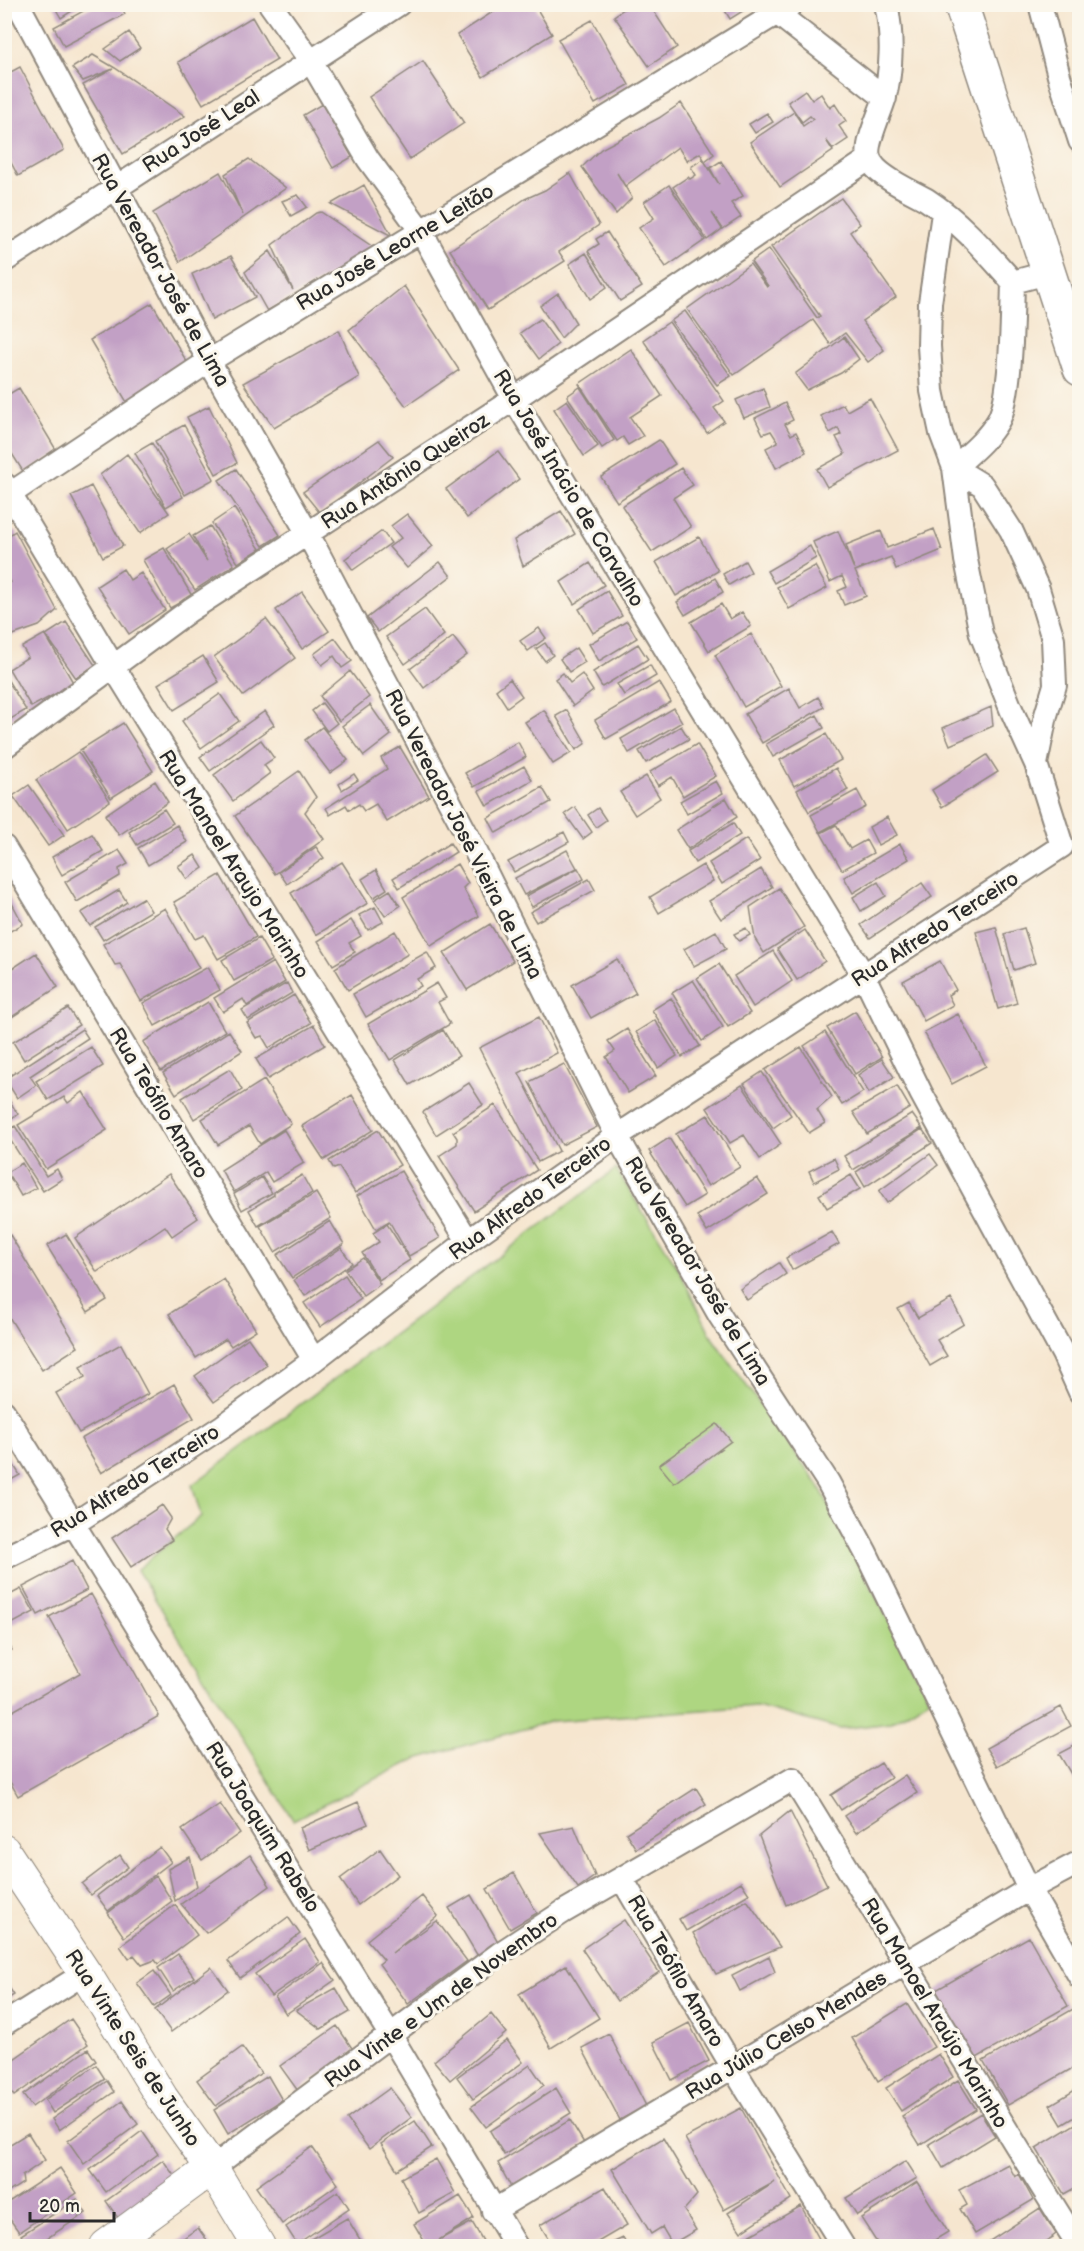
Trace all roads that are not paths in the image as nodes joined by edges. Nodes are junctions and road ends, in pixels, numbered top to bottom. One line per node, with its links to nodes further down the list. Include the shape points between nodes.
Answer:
1 (18, 4): 12 (street, Rua Vereador José de Lima)
2 (270, 4): 8 (street, Rua José Inácio de Carvalho)
3 (399, 4): 8 (street, Rua José Leal)
4 (886, 4): 9 (street, via 890,65)
5 (961, 4): 16 (highway)
6 (1040, 4): 10 (street)
7 (785, 9): 9 (street); 14 (street, Rua José Leorne Leitão)
8 (310, 60): 12 (street, Rua José Leal); 14 (street, Rua José Inácio de Carvalho, via 368,159)
9 (885, 98): 11 (street)
10 (1080, 141)
11 (869, 159): 13 (street, via 887,177); 20 (street, Rua Antônio Queiroz)
12 (115, 188): 15 (street, Rua José Leal); 18 (street, Rua Vereador José de Lima)
13 (943, 213): 17 (street, via 959,224); 21 (street, via 930,303 929,346 932,391)
14 (421, 231): 18 (street, Rua José Leorne Leitão); 20 (street, Rua José Inácio de Carvalho)
15 (4, 261)
16 (1047, 273): 17 (street); 19 (highway)
17 (1013, 282): 21 (street, via 1005,398 999,419 982,444)
18 (209, 361): 22 (street, Rua José Leorne Leitão); 23 (street, Rua Vereador José de Lima)
19 (1080, 369)
20 (514, 399): 23 (street, Rua Antônio Queiroz); 29 (street, Rua José Inácio de Carvalho)
21 (954, 468): 26 (street, via 981,634); 26 (street, via 982,485 1011,530 1038,589 1053,639 1055,685)
22 (7, 492): 24 (street, Rua Manoel Araujo Marinho)
23 (308, 534): 24 (street, Rua Antônio Queiroz, via 190,610); 30 (street, Rua Vereador José Vieira de Lima, via 473,846)
24 (113, 666): 25 (street, Rua Antônio Queiroz); 31 (street, Rua Manoel Araujo Marinho)
25 (4, 747)
26 (1036, 764): 28 (street)
27 (4, 847): 32 (street, Rua Teófilo Amaro)
28 (1071, 848): 29 (street, Rua Alfredo Terceiro)
29 (864, 976): 30 (street, Rua Alfredo Terceiro); 33 (street, Rua José Inácio de Carvalho, via 921,1093)
30 (617, 1136): 31 (street, Rua Alfredo Terceiro); 41 (street, Rua Vereador José de Lima, via 720,1316 828,1482)
31 (468, 1242): 32 (street, Rua Alfredo Terceiro)
32 (314, 1360): 35 (street, Rua Alfredo Terceiro, via 223,1426)
33 (1080, 1392)
34 (4, 1412): 35 (street, Rua Joaquim Rabelo)
35 (75, 1523): 36 (street, Rua Alfredo Terceiro); 46 (street, Rua Joaquim Rabelo)
36 (4, 1558)
37 (793, 1779): 40 (street, Rua Vinte e Um de Novembro); 42 (street, Rua Manoel Araújo Marinho)
38 (4, 1851): 43 (street, Rua Vinte Seis de Junho)
39 (1080, 1862): 41 (street, Rua Júlio Celso Mendes)
40 (622, 1879): 46 (street, Rua Vinte e Um de Novembro, via 499,1954); 47 (street, Rua Teófilo Amaro)
41 (1029, 1888): 42 (street, Rua Júlio Celso Mendes); 44 (street)
42 (907, 1963): 47 (street, Rua Júlio Celso Mendes); 54 (street, Rua Manoel Araújo Marinho)
43 (85, 1973): 45 (street); 48 (street, Rua Vinte Seis de Junho, via 162,2098)
44 (1080, 1977)
45 (4, 2024)
46 (391, 2036): 48 (street, Rua Vinte e Um de Novembro); 49 (street, Rua Joaquim Rabelo)
47 (732, 2066): 49 (street, Rua Júlio Celso Mendes); 53 (street, Rua Teófilo Amaro)
48 (212, 2168): 50 (street, Rua Vinte e Um de Novembro); 51 (street, Rua Vinte Seis de Junho)
49 (493, 2211): 52 (street, Rua Joaquim Rabelo)
50 (106, 2247)
51 (259, 2247)
52 (516, 2247)
53 (843, 2247)
54 (1079, 2247)

